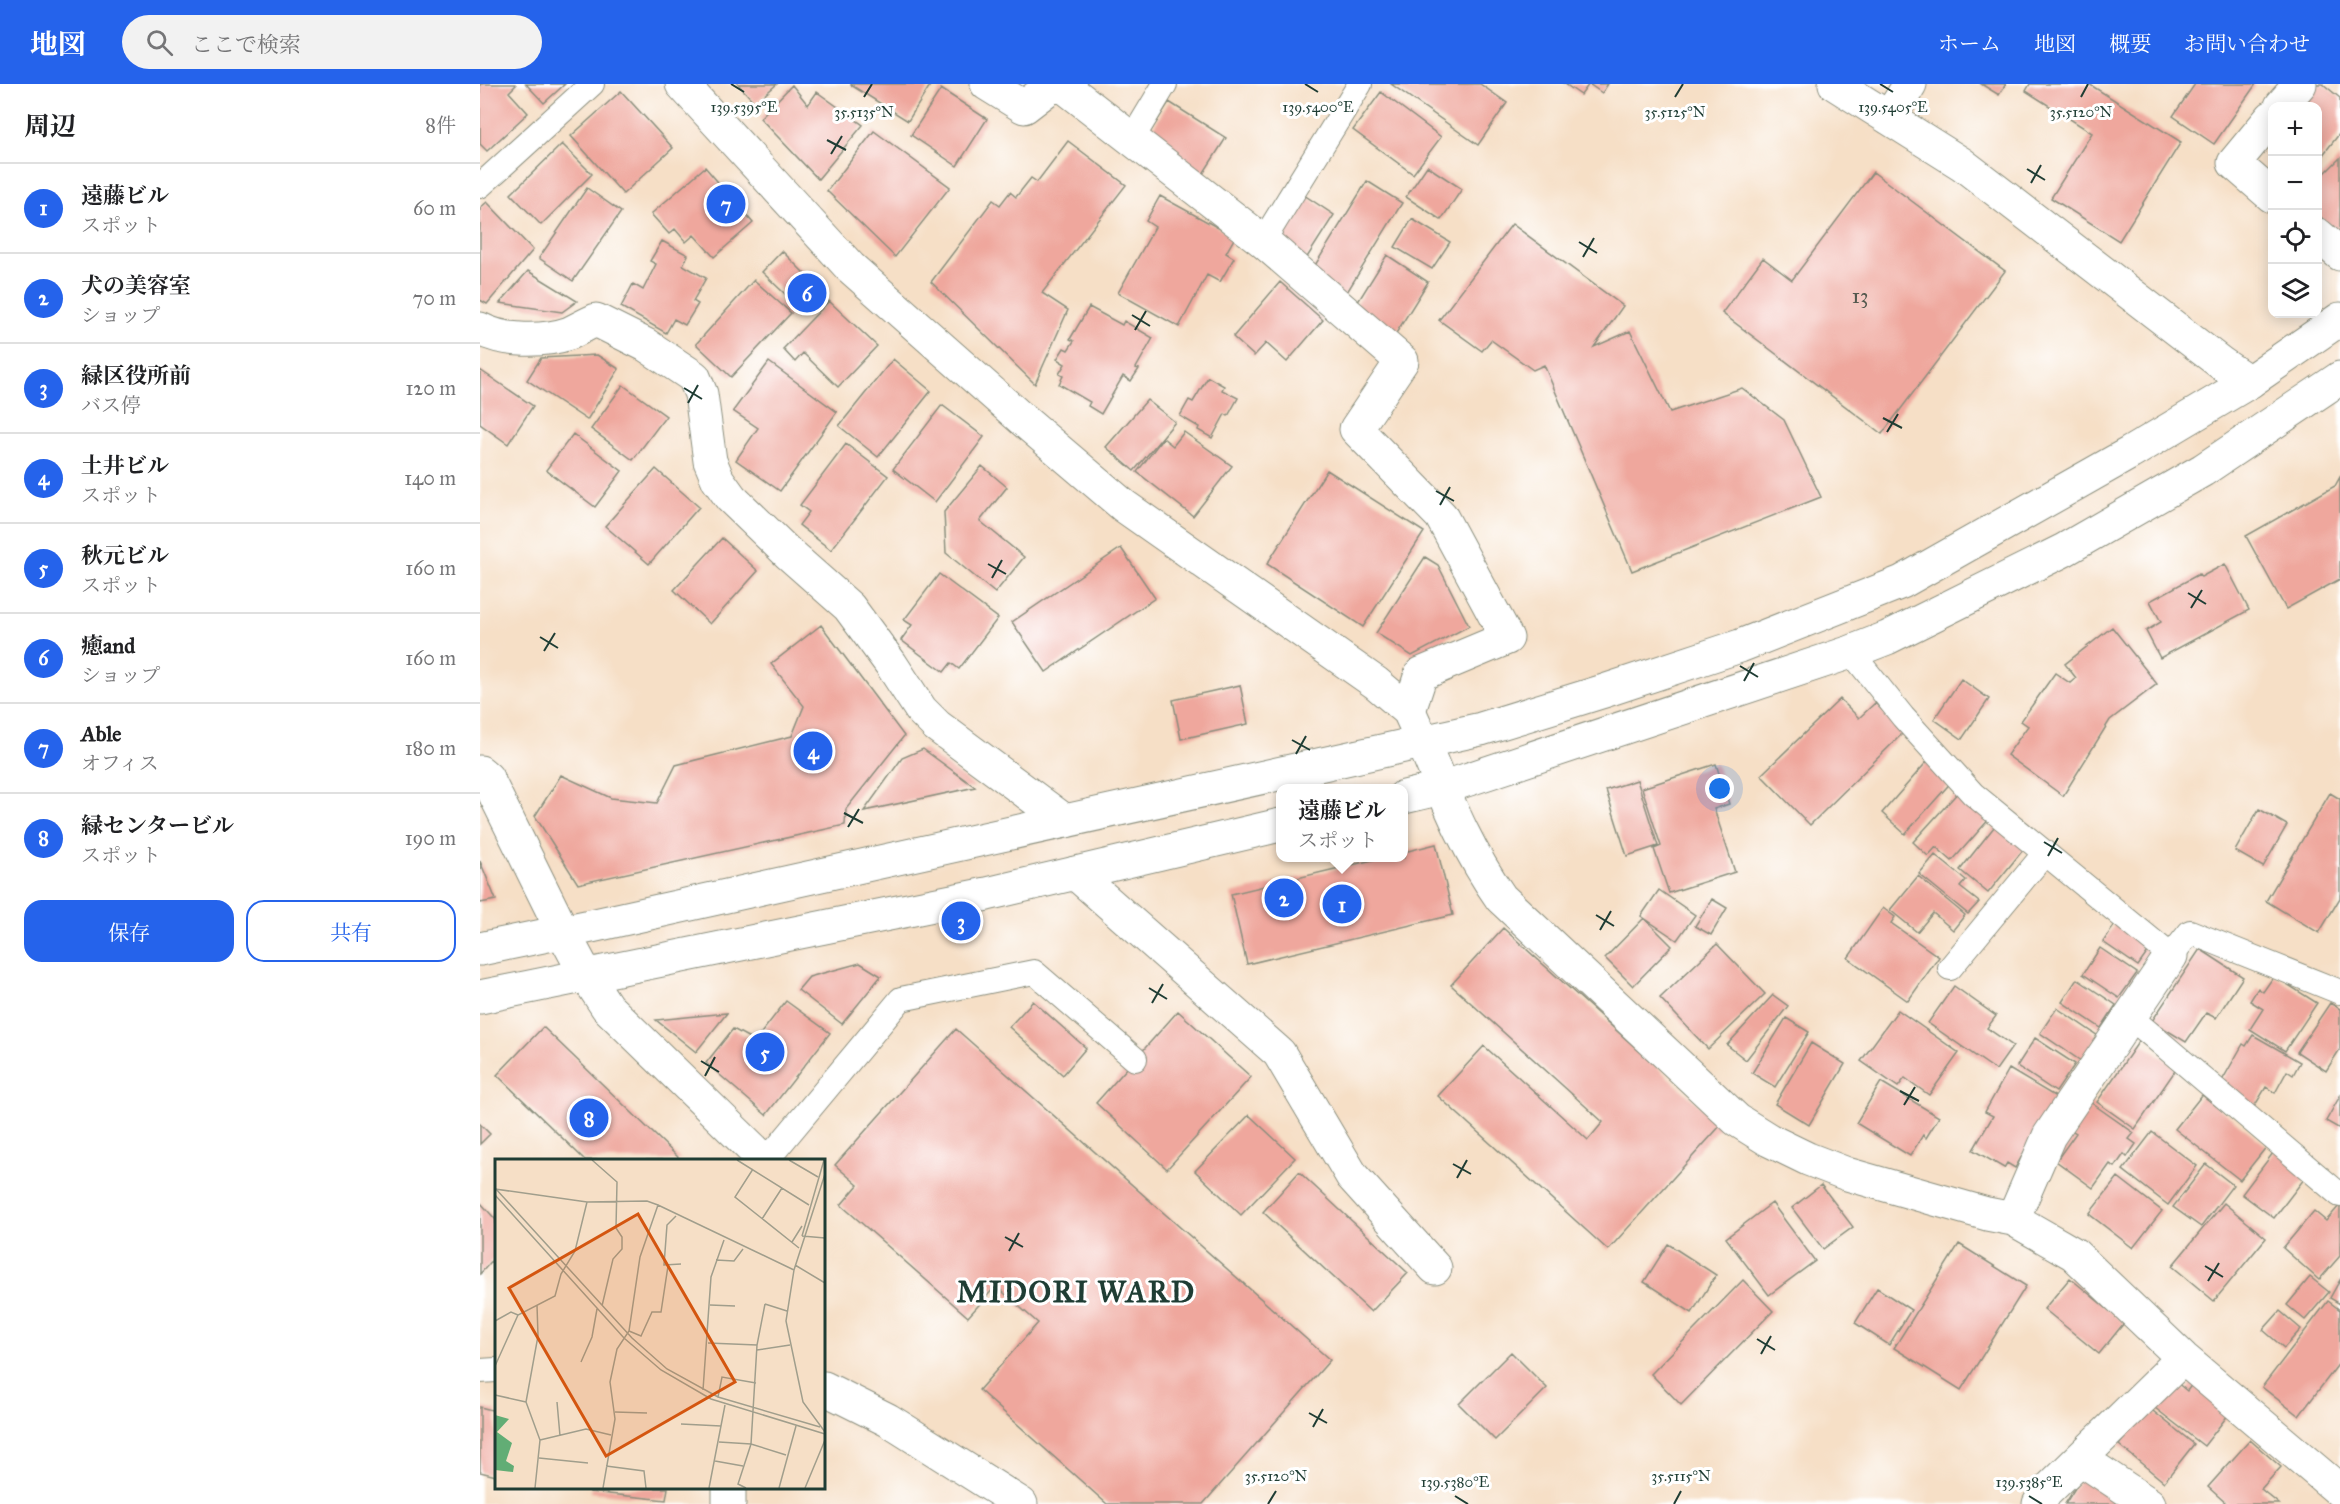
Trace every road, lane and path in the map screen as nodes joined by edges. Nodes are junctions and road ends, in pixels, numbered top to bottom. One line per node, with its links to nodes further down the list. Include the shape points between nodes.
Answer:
1 (592, 84): 15 (lane)
2 (682, 84): 25 (street, via 850,267 1023,420 1124,506 1376,683)
3 (987, 84): 4 (street, via 1024,107)
4 (1054, 84)
5 (1061, 84): 14 (street)
6 (1165, 84): 14 (lane)
7 (1360, 84): 18 (lane)
8 (1835, 84): 12 (street)
9 (1910, 84): 12 (street)
10 (2300, 84): 11 (street)
11 (2284, 102)
12 (1889, 118): 23 (street, via 1962,164)
13 (2268, 122): 16 (street, via 2234,163)
14 (1132, 139): 18 (street)
15 (480, 186)
16 (2268, 193)
17 (2322, 238): 19 (street)
18 (1263, 241): 25 (street, via 1402,361 1356,429 1441,516 1506,638 1421,674)
19 (2340, 254)
20 (2340, 319): 23 (street)
21 (480, 329): 30 (street, via 504,337 536,339 568,333 596,320 646,345 694,377 701,394 710,461 732,498 849,607 921,710 937,726)
22 (2340, 378): 24 (street, via 2203,470 2064,550)
23 (2249, 382): 26 (street, via 1902,582 1709,656 1503,722)
24 (1851, 652): 28 (street); 32 (lane, via 1973,794)
25 (1408, 711): 26 (street)
26 (1424, 742): 28 (street); 30 (street)
27 (480, 772): 34 (street, via 487,778)
28 (1442, 788): 29 (street); 46 (street, via 1478,866 1501,898 1737,1120 1769,1140 1847,1174)
29 (1408, 795)
30 (1065, 821): 34 (street)
31 (1276, 826): 33 (street)
32 (2045, 853): 36 (lane); 37 (lane)
33 (1075, 873): 38 (street); 47 (street, via 1279,1053 1352,1176)
34 (563, 932): 35 (street); 38 (street)
35 (480, 949)
36 (2171, 957): 39 (lane, via 2190,932); 41 (street)
37 (1950, 968)
38 (586, 975): 40 (street); 43 (street, via 607,1007)
39 (2340, 992)
40 (480, 997)
41 (2129, 1016): 45 (lane); 46 (street, via 2049,1136)
42 (1135, 1059): 44 (lane, via 1034,972 901,999)
43 (764, 1159)
44 (768, 1159)
45 (2340, 1195)
46 (2013, 1219): 48 (street, via 2074,1254)
47 (1435, 1268)
48 (2183, 1358): 52 (street); 53 (street)
49 (495, 1370): 50 (lane)
50 (480, 1371)
51 (825, 1388): 54 (street, via 888,1420)
52 (2081, 1459): 55 (street, via 2045,1493); 56 (street)
53 (2340, 1491)
54 (1021, 1504)
55 (2039, 1504)
56 (2150, 1504)

